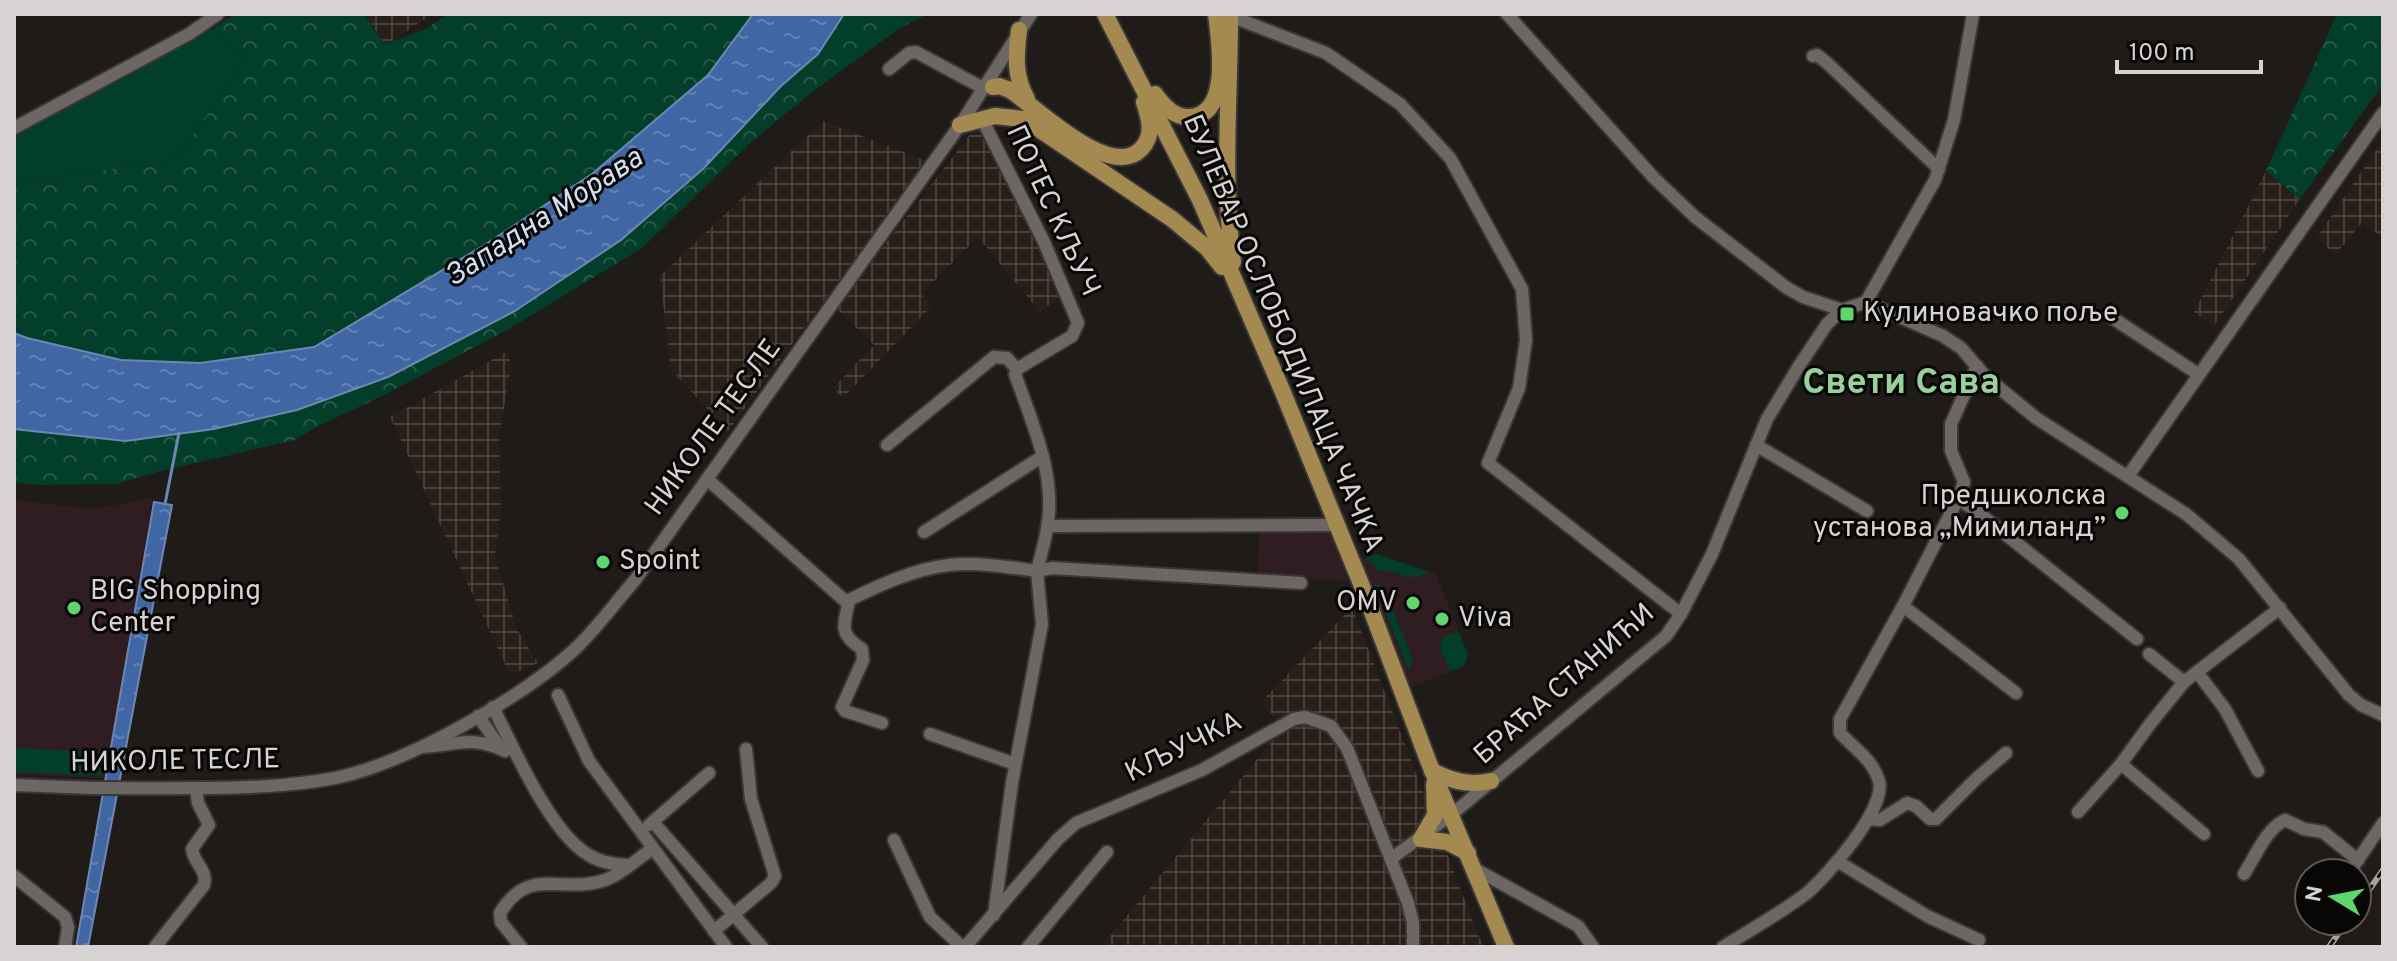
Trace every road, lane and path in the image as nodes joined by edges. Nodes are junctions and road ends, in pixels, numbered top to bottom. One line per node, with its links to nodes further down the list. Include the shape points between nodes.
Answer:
1 (218, 14): 16 (street)
2 (1031, 14): 7 (street, НИКОЛЕ ТЕСЛЕ)
3 (1105, 14): 10 (main road, БУЛЕВАР ОСЛОБОДИЛАЦА ЧАЧКА)
4 (1507, 14): 20 (street, via 1695,217 1787,288)
5 (1973, 14): 17 (street, via 1954,120)
6 (1225, 15): 10 (main road, via 1219,86 1207,109 1193,117 1174,113); 18 (main road); 40 (street, via 1326,53 1400,104 1450,158 1522,289 1526,340 1519,388 1488,463)
7 (1019, 30): 11 (street, НИКОЛЕ ТЕСЛЕ); 12 (main road, via 1017,77)
8 (1813, 56): 17 (street, via 1826,62)
9 (889, 69): 11 (street, via 916,52)
10 (1140, 81): 12 (main road, via 1150,130 1143,146 1126,157 1095,152); 18 (main road, БУЛЕВАР ОСЛОБОДИЛАЦА ЧАЧКА)
11 (988, 85): 12 (main road, via 1010,90); 15 (street, НИКОЛЕ ТЕСЛЕ)
12 (1027, 111): 14 (main road); 18 (main road, via 1172,219)
13 (2383, 113): 24 (street)
14 (982, 119): 15 (main road); 23 (street, ПОТЕС КЉУЧ, via 1078,323 1072,336)
15 (960, 125): 29 (street, НИКОЛЕ ТЕСЛЕ)
16 (14, 128)
17 (1939, 169): 19 (street)
18 (1233, 276): 32 (main road, БУЛЕВАР ОСЛОБОДИЛАЦА ЧАЧКА)
19 (1866, 302): 20 (street); 22 (street, via 1943,336)
20 (1842, 310): 26 (street, БРАЋА СТАНИЋИ, via 1799,366)
21 (2111, 317): 24 (street)
22 (1977, 366): 28 (street, via 2036,418); 30 (street, via 1951,424 1951,451 1964,482)
23 (1017, 369): 25 (street, via 1004,357 994,357); 27 (street)
24 (2198, 374): 28 (street)
25 (887, 445)
26 (1756, 445): 31 (street); 40 (street, БРАЋА СТАНИЋИ)
27 (1043, 456): 33 (street); 34 (street)
28 (2128, 476): 39 (street, via 2186,514 2239,559)
29 (707, 479): 37 (street); 47 (street, НИКОЛЕ ТЕСЛЕ, via 596,627 542,675)
30 (1958, 499): 38 (street); 41 (street)
31 (1867, 511)
32 (1338, 525): 33 (street); 59 (main road, БУЛЕВАР ОСЛОБОДИЛАЦА ЧАЧКА)
33 (1048, 526): 35 (street)
34 (924, 532)
35 (1037, 571): 36 (street); 37 (street, via 949,565 888,581); 56 (street, via 1042,624)
36 (1301, 583)
37 (849, 600): 50 (street, via 844,631 862,649 863,660 842,707)
38 (1903, 606): 45 (street); 67 (street, via 1838,725 1879,781)
39 (2280, 608): 43 (street); 48 (street, via 2349,695)
40 (1681, 614): 62 (street, БРАЋА СТАНИЋИ, via 1666,636)
41 (2137, 639)
42 (2149, 654): 44 (street)
43 (2197, 672): 44 (street); 60 (street, via 2225,709)
44 (2184, 682): 57 (street)
45 (2016, 693)
46 (558, 695): 70 (street, via 589,761)
47 (493, 707): 49 (street, НИКОЛЕ ТЕСЛЕ); 58 (street)
48 (2383, 715)
49 (478, 716): 52 (street, НИКОЛЕ ТЕСЛЕ); 54 (street)
50 (882, 723)
51 (930, 734): 56 (street)
52 (414, 748): 54 (street, via 473,741); 64 (street, НИКОЛЕ ТЕСЛЕ, via 339,777 266,788)
53 (746, 749): 87 (street, via 751,799 775,876)
54 (505, 751): 58 (street)
55 (2006, 753): 67 (street, via 1936,819 1907,803 1880,820)
56 (1015, 764): 88 (street)
57 (2121, 764): 65 (street); 71 (street)
58 (521, 765): 80 (street, via 571,840)
59 (1432, 771): 62 (main road, via 1469,784); 66 (main road, БУЛЕВАР ОСЛОБОДИЛАЦА ЧАЧКА); 72 (main road, via 1435,815)
60 (2258, 771)
61 (709, 773): 68 (street)
62 (1491, 781): 66 (street, БРАЋА СТАНИЋИ)
63 (14, 785): 64 (street, НИКОЛЕ ТЕСЛЕ)
64 (196, 788): 92 (street, via 209,825 192,849 205,874 204,885)
65 (2078, 812)
66 (1451, 815): 72 (street, БРАЋА СТАНИЋИ); 76 (main road, БУЛЕВАР ОСЛОБОДИЛАЦА ЧАЧКА)
67 (1868, 819): 81 (street)
68 (653, 822): 70 (street); 87 (street)
69 (2383, 823): 78 (street)
70 (641, 833): 74 (street)
71 (2204, 834)
72 (1421, 839): 76 (main road, via 1447,842); 79 (street, БРАЋА СТАНИЋИ)
73 (894, 840): 96 (street, via 930,917)
74 (652, 849): 82 (street); 89 (street)
75 (1107, 852): 97 (street)
76 (1468, 853): 83 (main road, БУЛЕВАР ОСЛОБОДИЛАЦА ЧАЧКА)
77 (2354, 857): 84 (street, via 2323,832 2285,820)
78 (2360, 857)
79 (1392, 858): 88 (street, КЉУЧКА, via 1342,738 1331,726 1305,717 1180,781 1076,823); 98 (street, via 1413,923)
80 (597, 860): 82 (street); 86 (street)
81 (1837, 861): 90 (street, via 1903,903); 101 (street, via 1805,894)
82 (629, 865): 86 (street)
83 (1475, 869): 99 (main road, БУЛЕВАР ОСЛОБОДИЛАЦА ЧАЧКА); 100 (street, via 1578,926)
84 (2244, 874)
85 (14, 876): 91 (street, via 65,917)
86 (595, 882): 93 (street, via 531,884 521,889 500,913)
87 (735, 913): 89 (street); 95 (street)
88 (994, 915): 96 (street, КЉУЧКА)
89 (714, 931): 94 (street)
90 (1979, 940)
91 (65, 947)
92 (155, 947)
93 (521, 947)
94 (726, 947)
95 (762, 947)
96 (963, 947)
97 (1028, 947)
98 (1413, 947)
99 (1506, 947)
100 (1593, 947)
101 (1723, 947)

